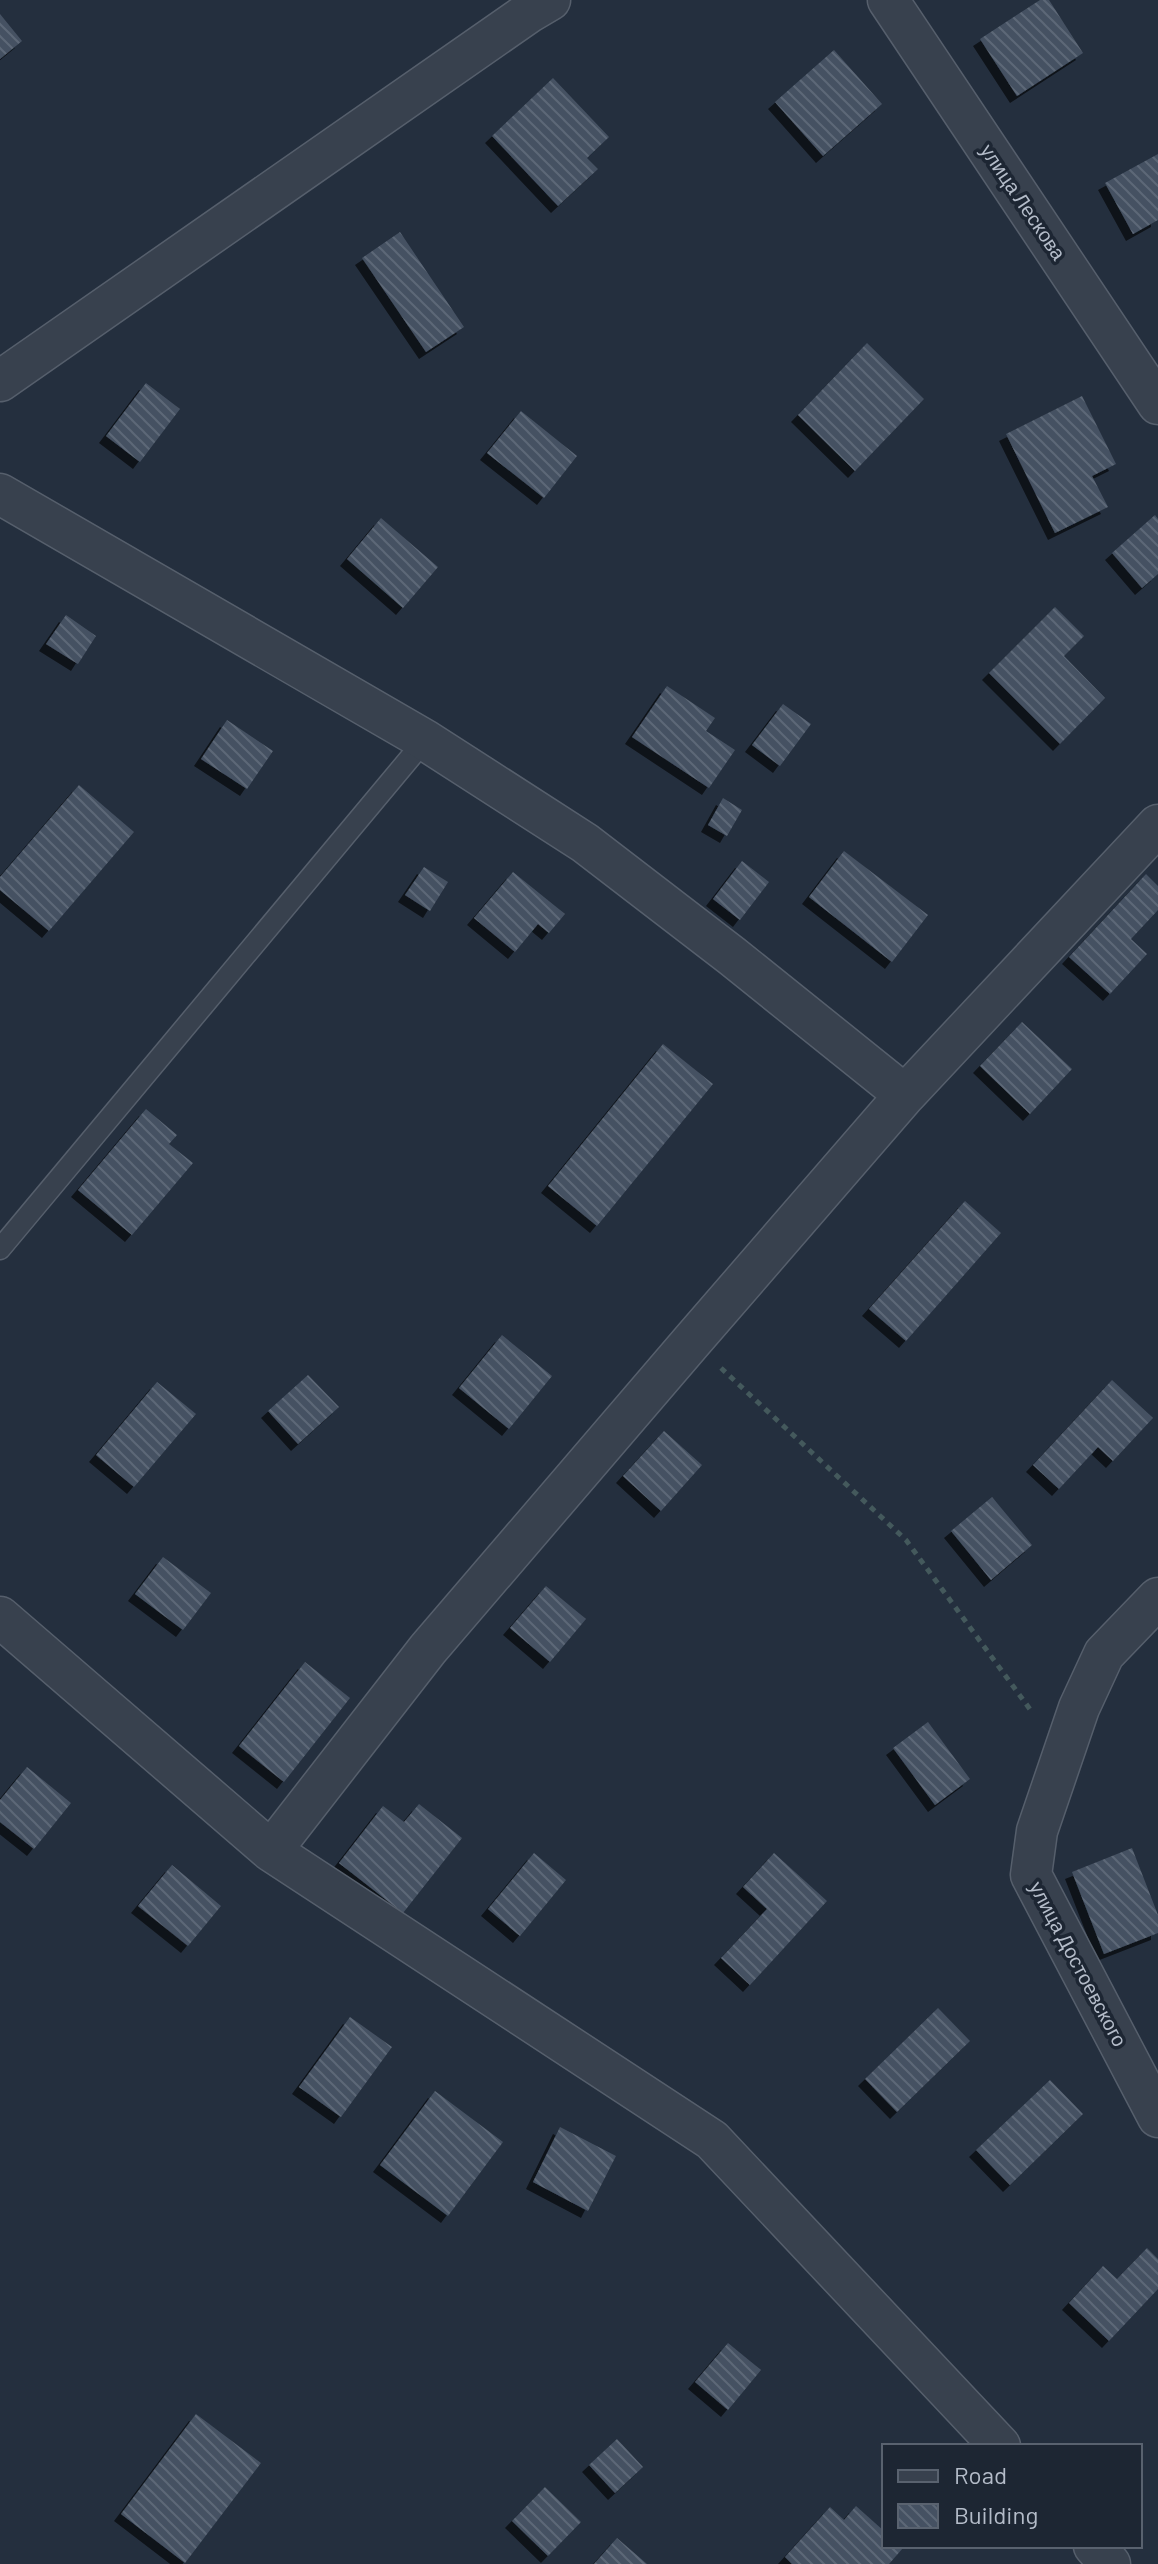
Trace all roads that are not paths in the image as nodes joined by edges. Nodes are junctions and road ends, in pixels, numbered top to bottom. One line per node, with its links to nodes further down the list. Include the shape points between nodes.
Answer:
1 (550, 0): 3 (street)
2 (888, 0): 4 (street, улица Лескова)
3 (0, 381)
4 (1158, 404)
5 (0, 494): 6 (street)
6 (425, 740): 8 (street, via 585,843); 9 (lane)
7 (1158, 825): 8 (street)
8 (905, 1095): 12 (street, via 428,1649)
9 (0, 1249)
10 (1158, 1598): 13 (street, улица Достоевского, via 1104,1654 1079,1708 1037,1831 1031,1875)
11 (0, 1617): 12 (street)
12 (271, 1851): 14 (street, via 712,2140)
13 (1158, 2117)
14 (998, 2444)
15 (1096, 2548): 16 (street)
16 (1110, 2564)

